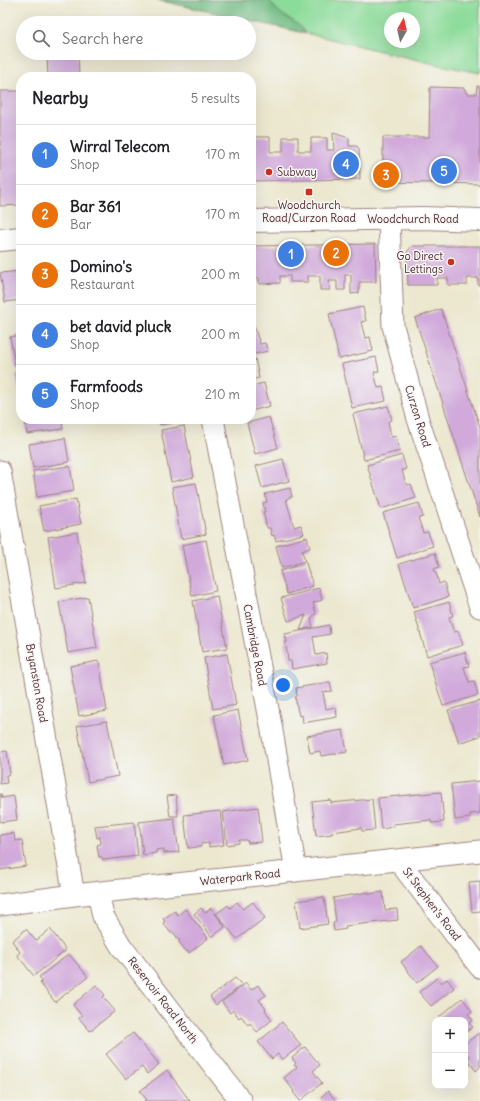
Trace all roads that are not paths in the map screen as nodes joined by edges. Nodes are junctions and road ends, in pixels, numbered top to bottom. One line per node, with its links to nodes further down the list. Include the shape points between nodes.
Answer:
1 (389, 219): 2 (highway, Woodchurch Road); 3 (highway, Woodchurch Road); 8 (street, Curzon Road, via 393,326 418,419)
2 (480, 220)
3 (256, 221)
4 (16, 238): 5 (highway)
5 (0, 240)
6 (213, 424): 11 (street, Cambridge Road, via 271,725)
7 (0, 471): 13 (street, Bryanston Road)
8 (480, 607)
9 (480, 851): 10 (street, Waterpark Road)
10 (398, 860): 11 (street, Waterpark Road); 15 (street, St Stephen's Road)
11 (296, 871): 12 (street, Waterpark Road)
12 (98, 892): 13 (street, Waterpark Road); 16 (street, Reservoir Road North, via 103,916 121,946)
13 (74, 895): 14 (street, Waterpark Road)
14 (0, 905)
15 (480, 967)
16 (241, 1101)

